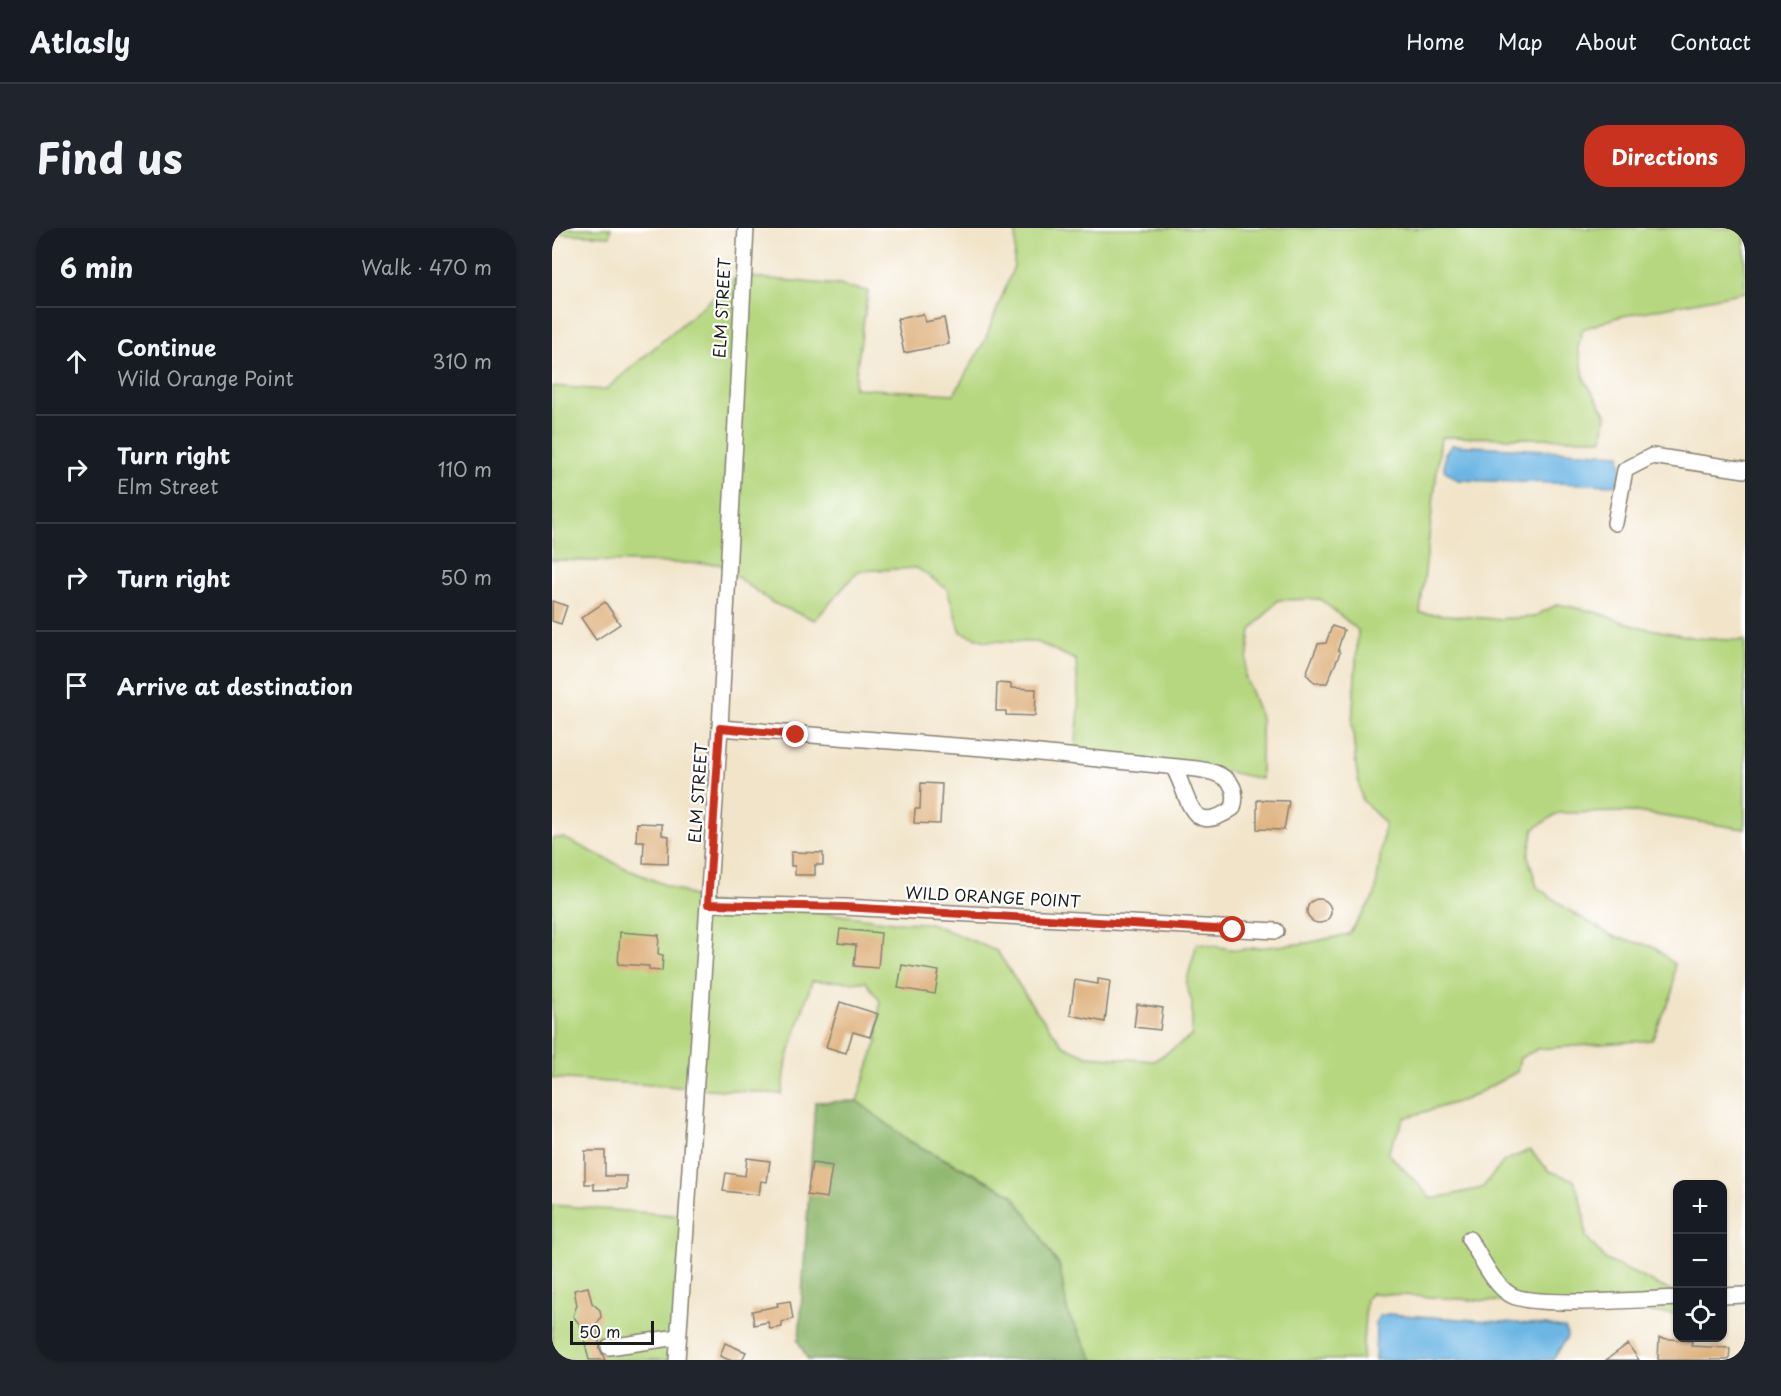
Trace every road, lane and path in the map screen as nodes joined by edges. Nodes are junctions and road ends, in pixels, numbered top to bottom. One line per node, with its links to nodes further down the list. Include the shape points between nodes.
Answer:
1 (746, 228): 4 (street, ELM STREET)
2 (1745, 470): 3 (street, via 1652,456 1625,470)
3 (1615, 523)
4 (720, 728): 5 (street); 6 (street, ELM STREET)
5 (1173, 767)
6 (708, 904): 7 (street, WILD ORANGE POINT, via 844,907); 12 (street, ELM STREET)
7 (1276, 931)
8 (1469, 1239): 11 (street, via 1499,1285 1521,1299)
9 (1745, 1295): 10 (street)
10 (1727, 1296)
11 (1673, 1298)
12 (678, 1337): 13 (street); 14 (street, ELM STREET)
13 (609, 1347)
14 (677, 1360)

